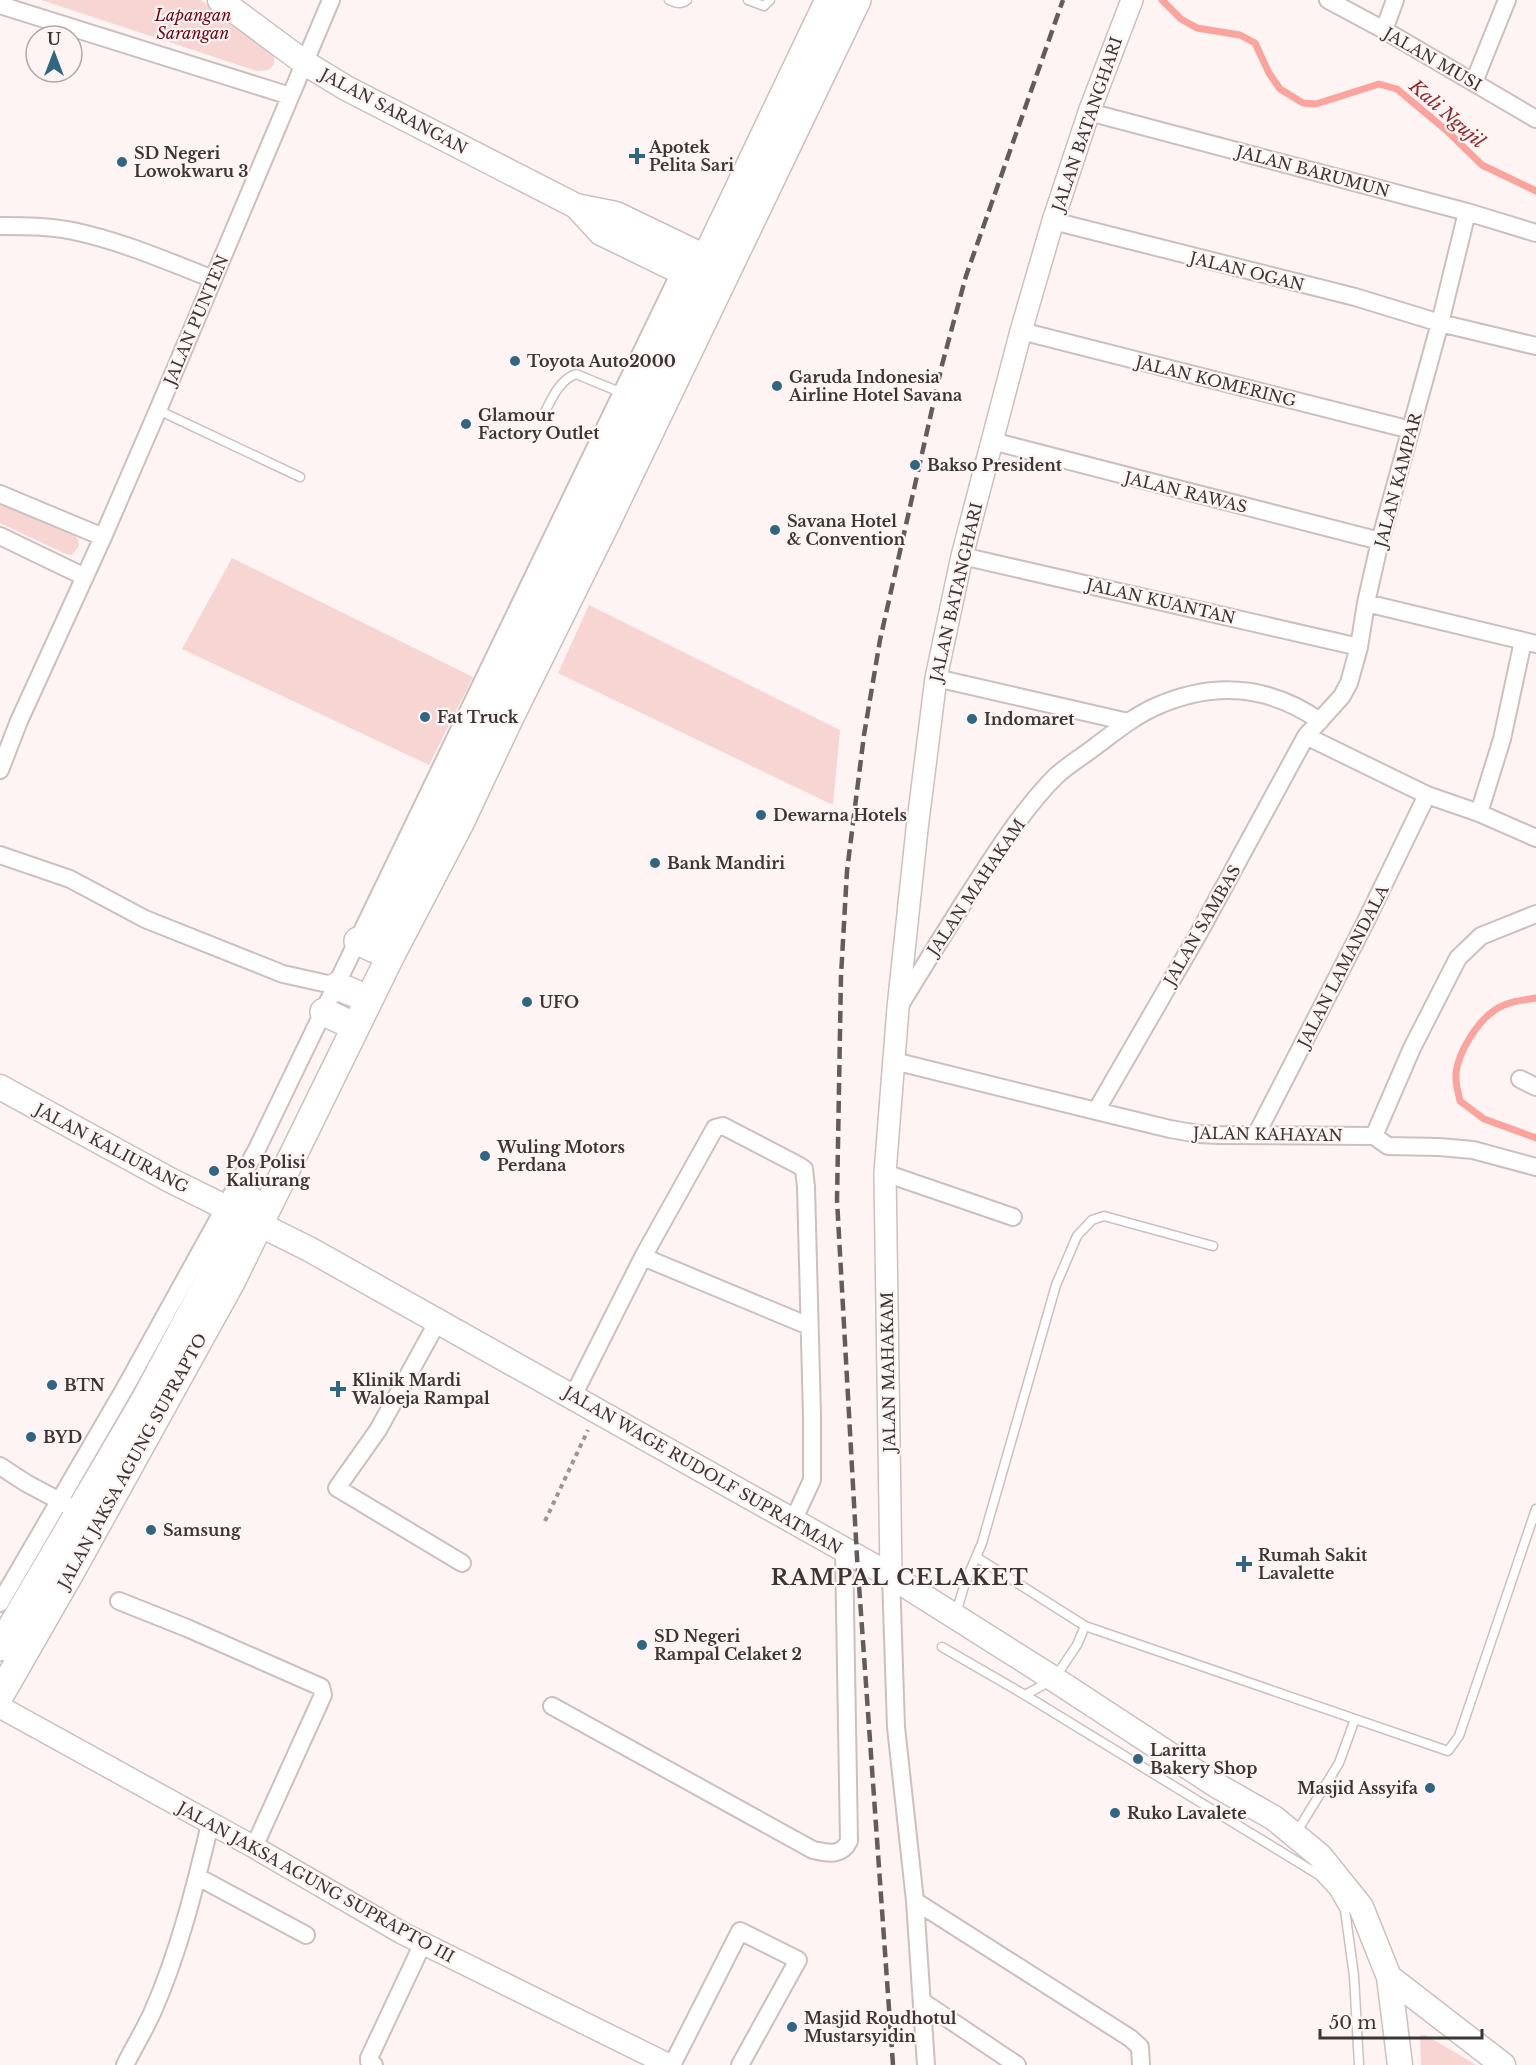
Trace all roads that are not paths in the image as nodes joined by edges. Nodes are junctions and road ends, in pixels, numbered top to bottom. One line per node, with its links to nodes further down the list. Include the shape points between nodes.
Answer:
1 (220, 0): 15 (main road, JALAN SARANGAN)
2 (331, 0): 15 (street, JALAN PUNTEN)
3 (669, 0): 4 (lane)
4 (687, 0)
5 (748, 0): 6 (lane, via 764,6)
6 (770, 0)
7 (830, 0): 24 (main road)
8 (856, 0): 24 (main road)
9 (1132, 0): 18 (street, JALAN BATANGHARI)
10 (1328, 0): 14 (street, JALAN MUSI)
11 (1395, 0): 14 (street)
12 (1507, 0): 16 (street)
13 (0, 5): 17 (street)
14 (1384, 30): 16 (street, JALAN MUSI)
15 (305, 63): 17 (street, JALAN PUNTEN); 24 (main road, JALAN SARANGAN, via 576,206 616,214)
16 (1474, 82): 19 (street, JALAN MUSI)
17 (290, 96): 25 (street, JALAN PUNTEN)
18 (1089, 112): 20 (street, JALAN BARUMUN); 21 (street, JALAN BATANGHARI)
19 (1536, 119)
20 (1467, 212): 23 (street, JALAN BARUMUN); 26 (street, JALAN KAMPAR)
21 (1053, 221): 26 (street, JALAN OGAN, via 1355,297); 27 (street, JALAN BATANGHARI)
22 (0, 226): 25 (street, via 74,231)
23 (1536, 233)
24 (703, 269): 29 (street); 39 (main road)
25 (213, 279): 30 (street, JALAN PUNTEN)
26 (1440, 323): 28 (street, JALAN OGAN); 32 (street, JALAN KAMPAR)
27 (1021, 331): 32 (street, JALAN KOMERING); 33 (street, JALAN BATANGHARI)
28 (1536, 346)
29 (622, 393): 31 (lane, via 576,374 561,385); 39 (street)
30 (158, 410): 34 (lane); 37 (street, JALAN PUNTEN)
31 (543, 416)
32 (1411, 430): 38 (street, JALAN KAMPAR)
33 (992, 441): 38 (street, JALAN RAWAS); 40 (street, JALAN BATANGHARI)
34 (300, 477)
35 (0, 494): 37 (street)
36 (0, 536): 41 (street)
37 (103, 537): 41 (street, JALAN PUNTEN)
38 (1380, 541): 42 (street, JALAN KAMPAR)
39 (571, 546): 55 (main road, via 529,608); 66 (main road, via 510,717 460,823 392,955)
40 (962, 556): 44 (street, JALAN KUANTAN); 45 (street, JALAN BATANGHARI)
41 (85, 577): 49 (street, JALAN PUNTEN)
42 (1366, 603): 43 (street); 44 (street, JALAN KAMPAR)
43 (1529, 642): 51 (street)
44 (1359, 647): 46 (street, JALAN KAMPAR, via 1349,683)
45 (936, 678): 47 (street); 56 (street, JALAN BATANGHARI)
46 (1320, 721): 47 (street, JALAN MAHAKAM, via 1258,692 1232,690 1205,691 1156,706); 48 (street, JALAN KAMPAR)
47 (1128, 722): 56 (street, JALAN MAHAKAM, via 1057,776 1018,822)
48 (1306, 736): 50 (street); 61 (street, JALAN SAMBAS)
49 (0, 770)
50 (1427, 795): 51 (street); 62 (street, JALAN LAMANDALA)
51 (1479, 813): 52 (street)
52 (1536, 838)
53 (0, 855): 55 (street, via 70,879 145,919 283,974)
54 (1536, 914): 63 (street, via 1481,936 1458,958 1412,1048)
55 (345, 990): 66 (main road, via 275,1158)
56 (898, 1008): 57 (street, JALAN BATANGHARI)
57 (894, 1061): 61 (street, JALAN KAHAYAN); 65 (street, JALAN MAHAKAM)
58 (1520, 1079): 60 (street)
59 (0, 1087): 66 (main road, JALAN KALIURANG)
60 (1536, 1087)
61 (1096, 1111): 62 (street, JALAN KAHAYAN, via 1199,1134)
62 (1256, 1135): 63 (street, JALAN KAHAYAN)
63 (1374, 1136): 64 (street, JALAN KAHAYAN, via 1388,1146 1473,1150)
64 (1536, 1167)
65 (885, 1173): 67 (street); 80 (street, JALAN MAHAKAM)
66 (242, 1217): 70 (main road, JALAN WAGE RUDOLF SUPRATMAN); 74 (main road, JALAN JAKSA AGUNG SUPRAPTO); 88 (main road, JALAN JAKSA AGUNG SUPRAPTO, via 214,1312)
67 (1013, 1217)
68 (1213, 1246): 78 (lane, via 1104,1216 1092,1220 1077,1236 1056,1285)
69 (643, 1257): 71 (street); 71 (street, via 715,1128 723,1126 804,1169); 72 (street)
70 (438, 1320): 72 (main road, JALAN WAGE RUDOLF SUPRATMAN); 79 (street, via 378,1430 337,1488)
71 (809, 1326): 76 (street, via 812,1480)
72 (573, 1396): 76 (main road, JALAN WAGE RUDOLF SUPRATMAN)
73 (0, 1466): 74 (street)
74 (70, 1507): 82 (street, JALAN JAKSA AGUNG SUPRAPTO); 85 (main road, JALAN JAKSA AGUNG SUPRAPTO)
75 (1536, 1509): 92 (lane, via 1459,1736 1448,1751)
76 (793, 1521): 77 (main road, JALAN WAGE RUDOLF SUPRATMAN)
77 (844, 1550): 80 (main road, JALAN WAGE RUDOLF SUPRATMAN); 90 (street, via 849,1841 838,1853 813,1850)
78 (976, 1557): 83 (lane); 84 (lane)
79 (462, 1563)
80 (891, 1576): 83 (main road, JALAN WAGE RUDOLF SUPRATMAN); 98 (street, via 896,1727)
81 (119, 1601): 96 (street, via 321,1687 323,1695)
82 (0, 1603)
83 (955, 1616): 87 (main road, JALAN WAGE RUDOLF SUPRATMAN)
84 (1085, 1626): 87 (lane); 92 (lane)
85 (0, 1647)
86 (942, 1647): 89 (lane)
87 (1054, 1679): 89 (lane); 93 (main road, JALAN WAGE RUDOLF SUPRATMAN)
88 (0, 1695)
89 (1025, 1695): 93 (lane)
90 (552, 1706)
91 (0, 1707): 94 (street, JALAN JAKSA AGUNG SUPRAPTO III)
92 (1355, 1719): 95 (lane, via 1339,1763)
93 (1203, 1790): 95 (main road, JALAN WAGE RUDOLF SUPRATMAN, via 1274,1818); 110 (lane, via 1319,1875 1345,1910 1354,1976)
94 (210, 1824): 96 (street, JALAN JAKSA AGUNG SUPRAPTO III); 97 (street)
95 (1294, 1835): 101 (main road, JALAN WAGE RUDOLF SUPRATMAN, via 1320,1856 1361,1907)
96 (254, 1847): 100 (street, JALAN JAKSA AGUNG SUPRAPTO III)
97 (198, 1877): 99 (street); 103 (street, via 153,2011)
98 (915, 1901): 102 (street); 109 (street, via 1130,2038 1140,2047)
99 (306, 1935)
100 (423, 1943): 104 (street, via 369,2058); 105 (street, JALAN JAKSA AGUNG SUPRAPTO III)
101 (1389, 1977): 111 (main road, JALAN WAGE RUDOLF SUPRATMAN); 112 (main road)
102 (923, 2002): 107 (street); 108 (street)
103 (125, 2065)
104 (374, 2065)
105 (671, 2065): 106 (street, via 740,1931 798,1960)
106 (740, 2065)
107 (926, 2065)
108 (1017, 2065)
109 (1142, 2065)
110 (1359, 2065)
111 (1400, 2065)
112 (1503, 2065)

